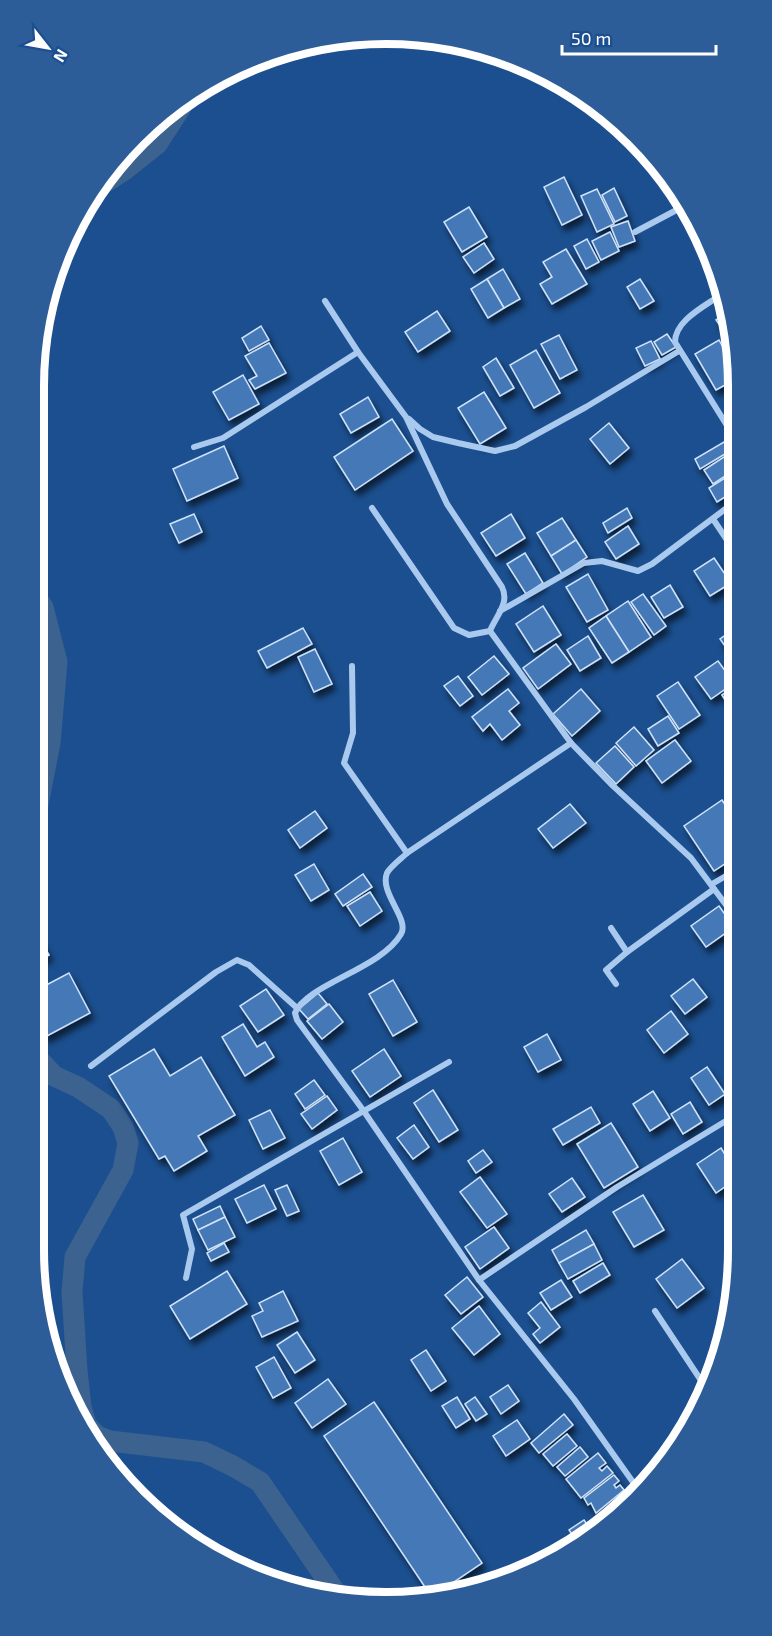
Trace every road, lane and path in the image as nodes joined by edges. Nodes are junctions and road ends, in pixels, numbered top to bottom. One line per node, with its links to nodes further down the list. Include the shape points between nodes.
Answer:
1 (679, 209): 2 (street)
2 (635, 232)
3 (717, 297): 5 (street, via 684,322 675,334)
4 (325, 301): 6 (street)
5 (680, 351): 7 (street, via 515,446 495,451 434,437); 8 (street)
6 (358, 352): 7 (street); 9 (street, via 223,438)
7 (406, 417): 14 (street, via 447,504 506,595)
8 (728, 427)
9 (194, 447)
10 (728, 507): 12 (street)
11 (372, 508): 15 (street, via 454,628 469,635)
12 (713, 519): 13 (street); 14 (street, via 638,571 602,561 584,563)
13 (728, 542)
14 (499, 612): 15 (street)
15 (490, 631): 17 (street)
16 (352, 666): 18 (street, via 353,733 344,763)
17 (571, 742): 18 (street); 20 (street, via 610,784 679,845)
18 (407, 853): 25 (street, via 387,874 387,890 402,922 402,934 380,955 304,999)
19 (728, 876): 20 (street)
20 (713, 886): 21 (street); 23 (street)
21 (728, 907)
22 (611, 928): 23 (street)
23 (627, 952): 24 (street, via 606,970)
24 (616, 984)
25 (297, 1008): 27 (street, via 249,965 237,960); 28 (street, via 297,1020)
26 (449, 1062): 28 (street)
27 (91, 1066)
28 (363, 1110): 30 (street, via 183,1215 192,1249); 31 (street)
29 (728, 1120): 31 (street, via 617,1187)
30 (186, 1278)
31 (479, 1280): 34 (street, via 574,1399)
32 (655, 1311): 33 (street)
33 (702, 1382)
34 (635, 1485)

